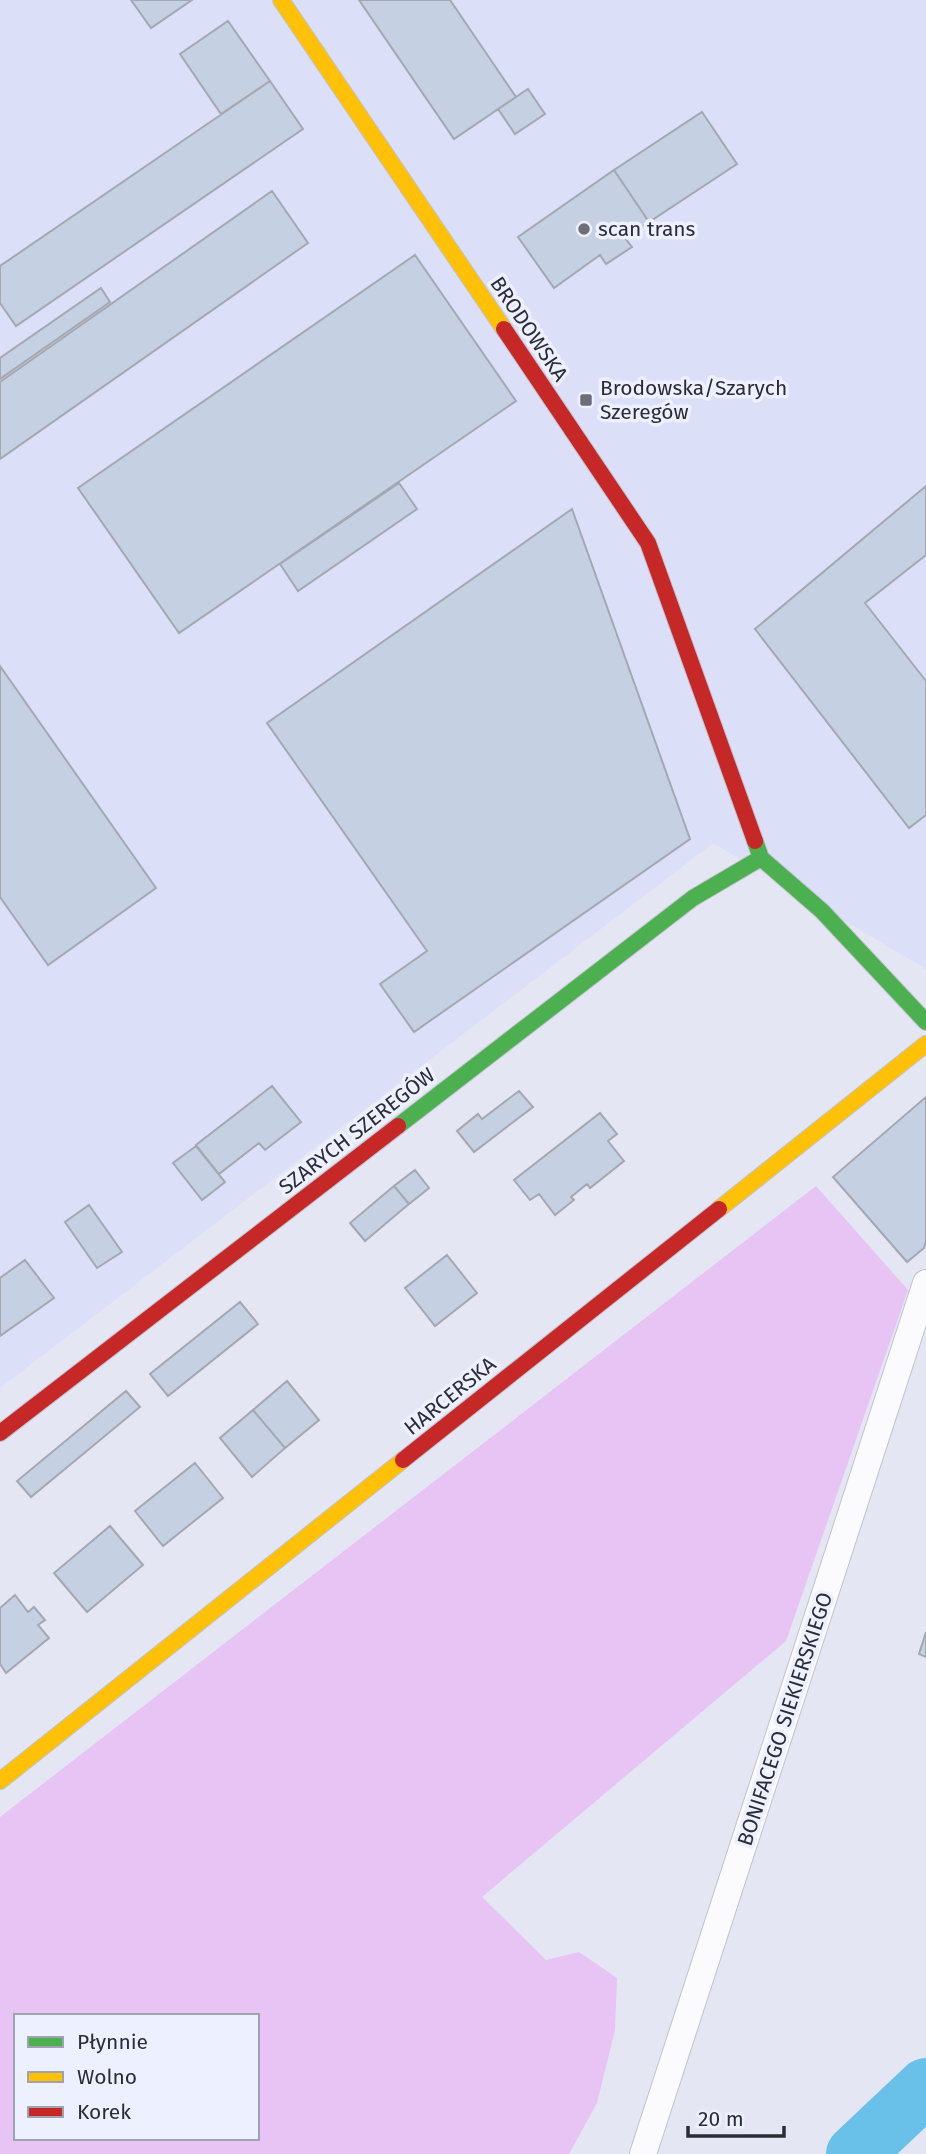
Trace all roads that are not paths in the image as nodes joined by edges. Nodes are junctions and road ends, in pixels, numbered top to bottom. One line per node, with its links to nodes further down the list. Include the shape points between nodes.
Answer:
1 (281, 0): 2 (street, BRODOWSKA, via 648,543)
2 (761, 858): 3 (street, via 822,911); 6 (street, SZARYCH SZEREGÓW, via 693,898)
3 (926, 1022)
4 (926, 1044): 7 (street, HARCERSKA)
5 (926, 1283): 8 (street, BONIFACEGO SIEKIERSKIEGO)
6 (0, 1433)
7 (0, 1781)
8 (643, 2154)

